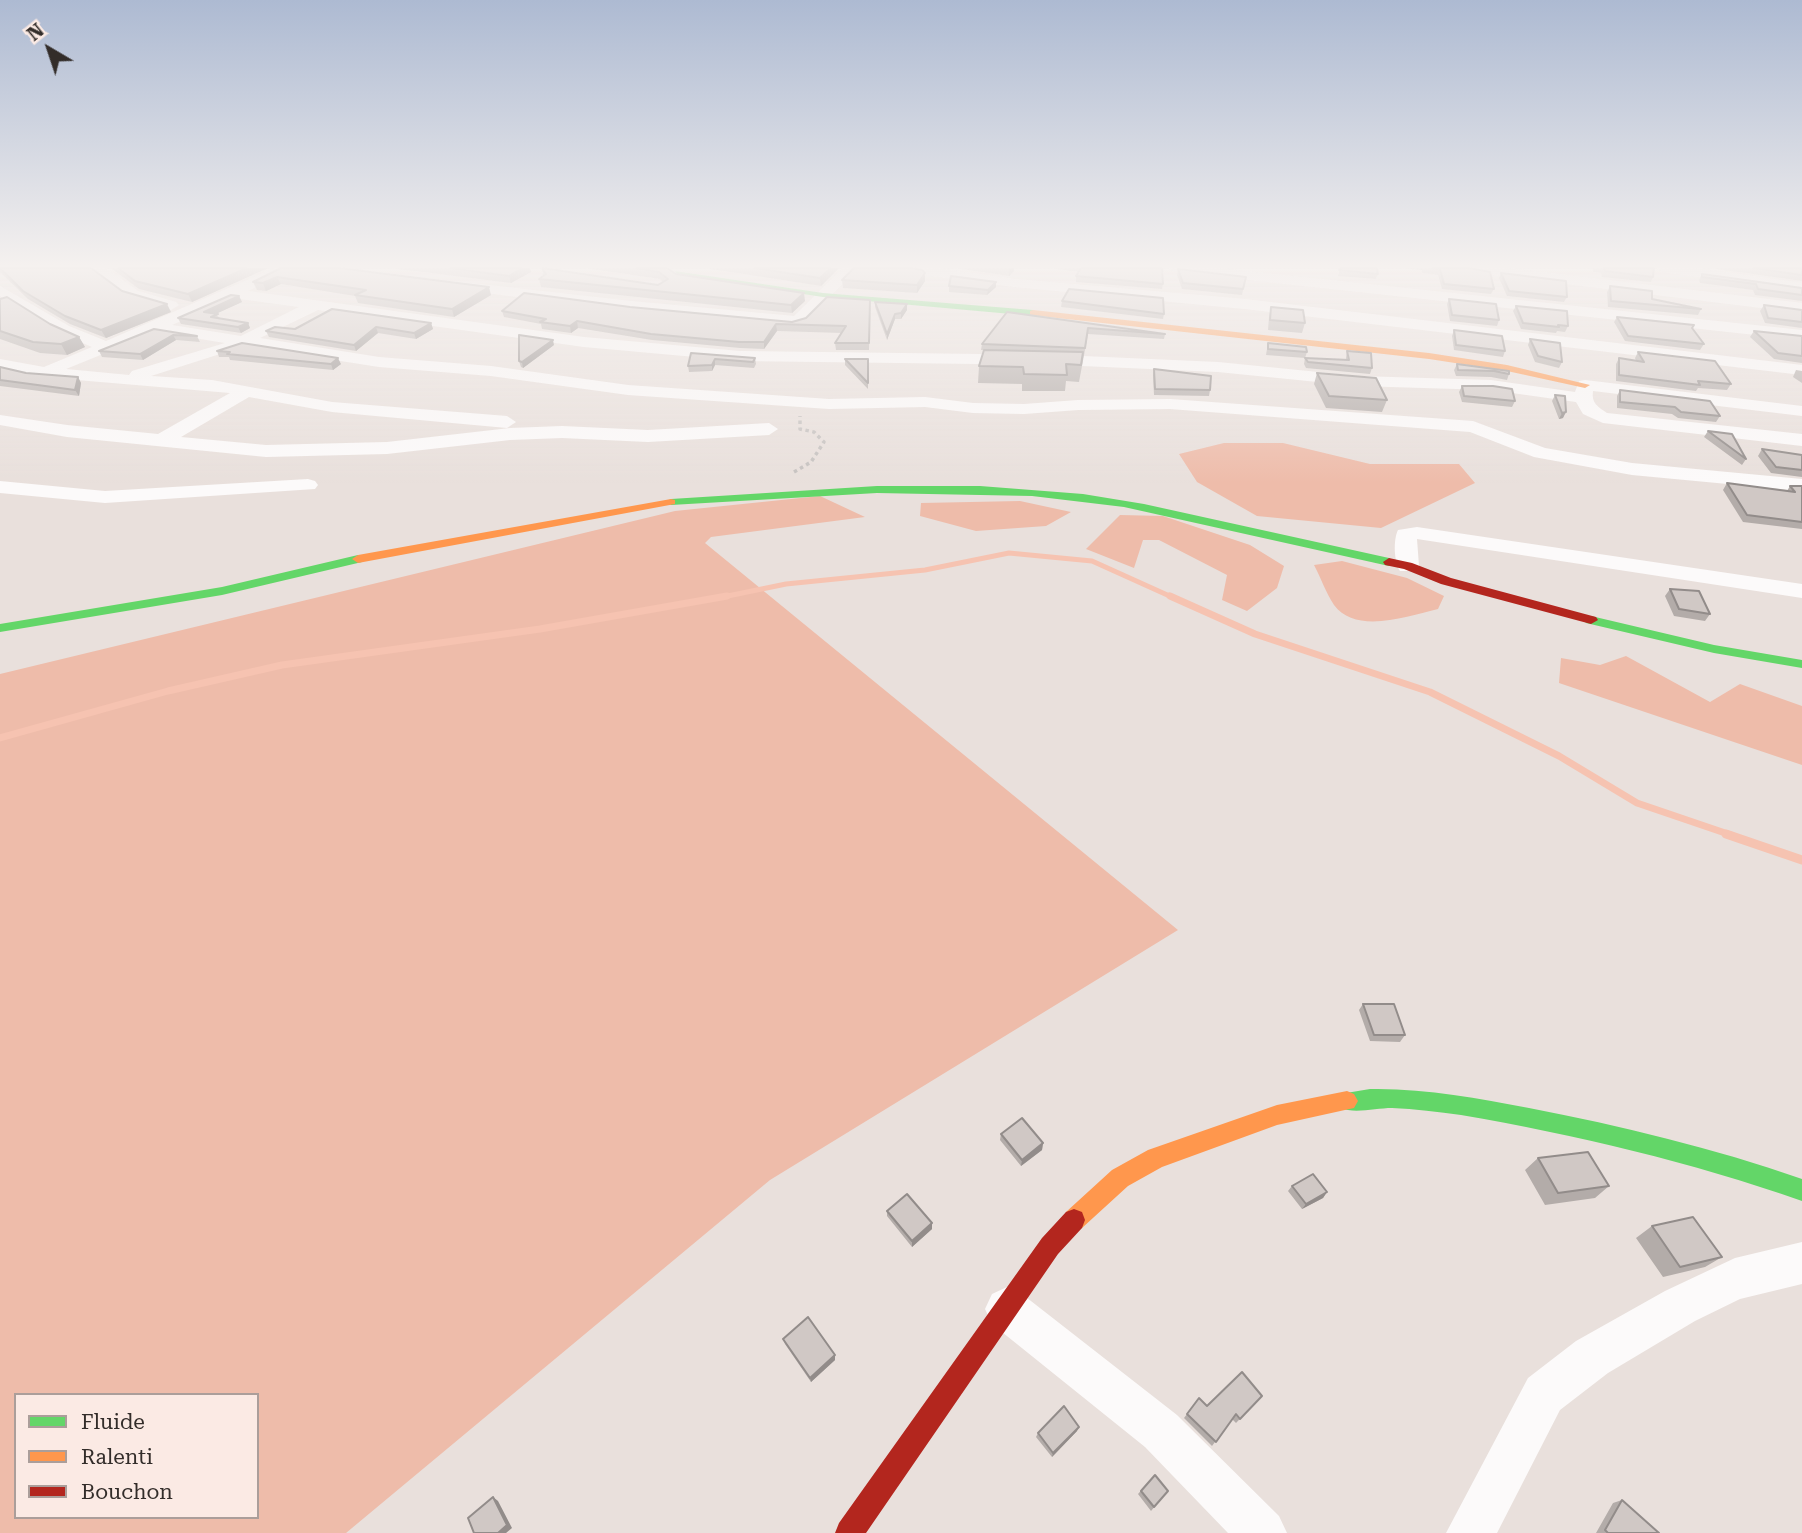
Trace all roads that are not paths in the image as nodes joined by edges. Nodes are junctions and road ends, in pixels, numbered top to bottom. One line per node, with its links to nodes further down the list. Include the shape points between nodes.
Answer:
1 (88, 340): 10 (street)
2 (124, 340): 10 (street)
3 (183, 340): 12 (street)
4 (234, 340): 9 (street)
5 (246, 340): 9 (street)
6 (570, 340): 17 (street, via 740,356 1060,360)
7 (1267, 340): 17 (street, via 1531,371)
8 (1545, 340): 13 (street)
9 (243, 341): 12 (street); 25 (street, via 620,390 845,405 925,402 1024,409 1170,404 1473,427 1541,453 1632,468)
10 (106, 347): 14 (street)
11 (0, 364): 14 (street)
12 (170, 366): 15 (street)
13 (1802, 370)
14 (44, 372): 15 (street)
15 (121, 380): 16 (street)
16 (245, 391): 21 (street, via 332,407 486,418); 22 (street)
17 (1584, 391): 18 (street); 23 (street, via 1589,410 1603,418)
18 (1802, 411)
19 (0, 420): 22 (street)
20 (769, 429): 21 (street, via 659,435)
21 (562, 432): 22 (street, via 472,436 387,447 266,451)
22 (160, 440)
23 (1802, 440)
24 (308, 485): 26 (street, via 105,497)
25 (1802, 485)
26 (0, 487)
27 (1408, 566): 28 (street, via 1406,535 1417,533); 29 (street, via 1112,500 924,487 866,488 637,507 370,556 222,591); 30 (street, via 1446,581 1597,622)
28 (1802, 591)
29 (0, 628)
30 (1802, 664)
31 (1802, 1190): 33 (street, via 1623,1135 1413,1098 1311,1105 1253,1120 1132,1170 1103,1191 1049,1246)
32 (1802, 1263): 36 (street, via 1735,1279 1680,1306 1592,1357 1544,1394)
33 (1007, 1310): 34 (street); 35 (street, via 1161,1431)
34 (849, 1533)
35 (1262, 1533)
36 (1471, 1533)

